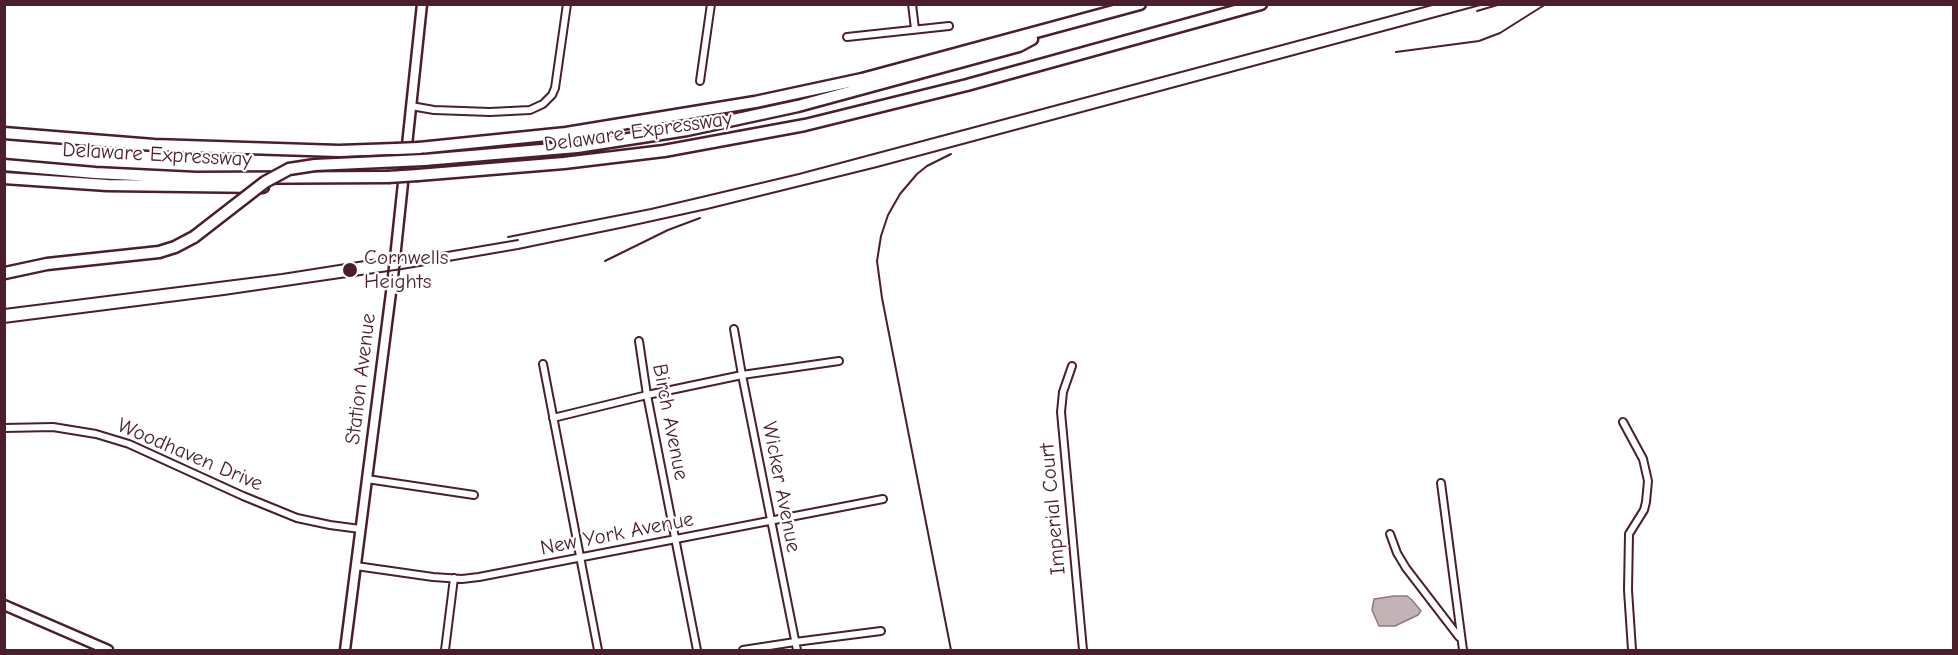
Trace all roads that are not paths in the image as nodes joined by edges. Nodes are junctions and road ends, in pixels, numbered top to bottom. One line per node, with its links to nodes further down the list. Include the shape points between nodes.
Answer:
1 (422, 4): 12 (street, Station Avenue)
2 (567, 4): 12 (street, via 555,88 543,104 530,110 490,112)
3 (711, 4): 11 (street)
4 (912, 4): 9 (street)
5 (1140, 4): 7 (highway, Delaware Expressway)
6 (1261, 4): 16 (highway, Delaware Expressway, bridge, via 956,88 805,125 664,151 526,167)
7 (1065, 24): 13 (highway, Delaware Expressway, bridge, via 862,79 755,102 566,134 339,151 164,146); 17 (highway, bridge, via 1018,46 764,114 687,130 501,154 289,169 175,247)
8 (949, 26): 9 (street)
9 (915, 29): 10 (street)
10 (847, 37)
11 (700, 81)
12 (411, 106): 28 (street, Station Avenue)
13 (4, 133)
14 (4, 165): 16 (highway, Delaware Expressway, via 146,176)
15 (4, 178): 16 (highway, via 99,185 261,188)
16 (311, 179)
17 (6, 273)
18 (735, 328): 23 (street, Wicker Avenue)
19 (639, 341): 24 (street, Birch Avenue)
20 (839, 362): 23 (street)
21 (543, 364): 25 (street)
22 (1072, 366): 50 (street, Imperial Court, via 1061,411)
23 (742, 375): 24 (street); 32 (street, Wicker Avenue)
24 (648, 395): 25 (street); 35 (street, Birch Avenue)
25 (553, 418): 36 (street)
26 (1623, 422): 52 (street, via 1643,459 1648,481 1644,510 1629,534)
27 (4, 428): 33 (street, Woodhaven Drive, via 53,427 96,434 129,444 287,514 311,522)
28 (367, 479): 30 (street); 33 (street, Station Avenue)
29 (1441, 483): 41 (street)
30 (474, 495)
31 (883, 499): 32 (street, New York Avenue)
32 (771, 521): 35 (street, New York Avenue); 42 (street, Wicker Avenue)
33 (360, 529): 37 (street, Station Avenue)
34 (1390, 534): 41 (street, via 1406,568)
35 (676, 539): 36 (street, New York Avenue); 47 (street, Birch Avenue)
36 (581, 558): 38 (street, New York Avenue, via 479,578); 46 (street)
37 (356, 566): 38 (street, New York Avenue); 44 (street, Station Avenue)
38 (454, 578): 45 (street)
39 (4, 605): 43 (street)
40 (881, 631): 42 (street)
41 (1461, 639): 51 (street)
42 (795, 642): 48 (street); 49 (street, Wicker Avenue)
43 (108, 651)
44 (345, 651)
45 (445, 651)
46 (598, 651)
47 (697, 651)
48 (743, 651)
49 (796, 651)
50 (1083, 651)
51 (1463, 651)
52 (1632, 651)

